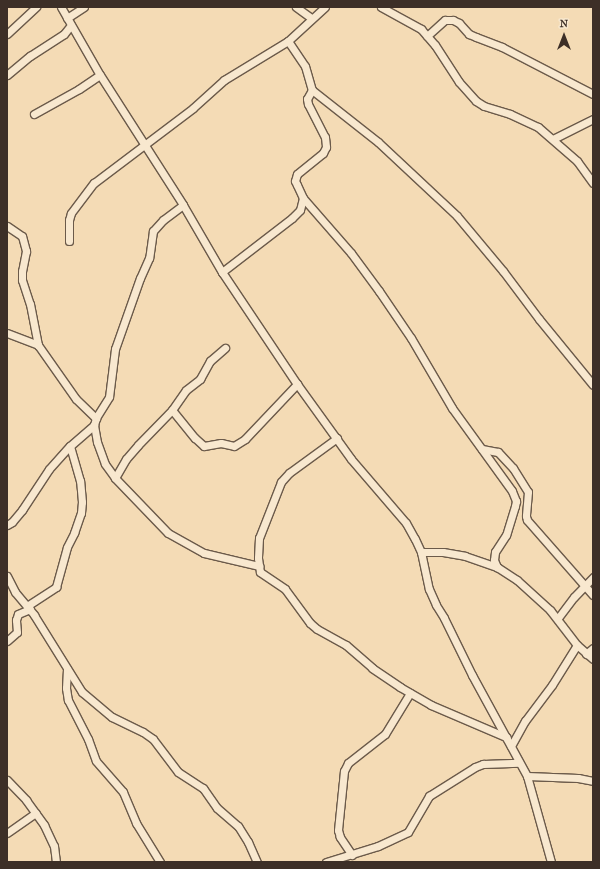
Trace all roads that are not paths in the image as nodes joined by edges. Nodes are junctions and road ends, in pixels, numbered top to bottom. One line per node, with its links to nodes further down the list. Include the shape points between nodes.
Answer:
1 (36, 7): 10 (street)
2 (61, 7): 7 (street)
3 (84, 7): 7 (street)
4 (296, 7): 8 (street)
5 (325, 7): 8 (street)
6 (382, 7): 11 (street, via 407,20)
7 (67, 18): 9 (street)
8 (311, 18): 12 (street)
9 (71, 25): 13 (street, via 64,34); 14 (street)
10 (7, 34)
11 (427, 36): 16 (street, via 445,20 453,20 476,38 502,47); 19 (street, via 459,82 476,101 524,120)
12 (288, 41): 15 (street, via 304,66); 20 (street, via 224,80)
13 (7, 75)
14 (100, 75): 17 (street); 20 (street)
15 (312, 90): 22 (street, via 307,99 308,104 325,137 326,148 298,174 295,181); 31 (street, via 378,142 457,216)
16 (593, 94)
17 (34, 114)
18 (593, 119): 19 (street)
19 (553, 139): 21 (street, via 577,161)
20 (145, 145): 23 (street); 25 (street, via 101,177 80,200 69,220)
21 (593, 183)
22 (303, 198): 26 (street, via 300,210 292,218); 36 (street, via 351,253 379,291 411,338 452,408)
23 (183, 206): 26 (street); 33 (street, via 163,220 153,231 149,258 115,350 109,396)
24 (7, 226): 28 (street, via 22,236 26,251 22,280 30,304)
25 (69, 241)
26 (222, 272): 30 (street)
27 (7, 333): 28 (street)
28 (38, 345): 33 (street)
29 (224, 348): 32 (street, via 210,362 200,380 186,390)
30 (297, 384): 32 (street, via 245,439 234,446 221,443 204,446); 34 (street)
31 (593, 385)
32 (172, 410): 37 (street, via 135,448)
33 (95, 422): 35 (street); 37 (street, via 100,452)
34 (337, 438): 39 (street, via 351,459 406,523); 40 (street, via 289,473 281,482 260,533)
35 (70, 446): 38 (street, via 49,469 22,510); 46 (street, via 80,481 81,513 67,547 56,587)
36 (482, 448): 41 (street, via 516,500 510,524 494,557); 44 (street, via 498,452 512,468 528,492 527,520)
37 (115, 478): 40 (street, via 168,533 183,543 204,553)
38 (7, 525)
39 (421, 552): 41 (street, via 465,556); 55 (street, via 429,589 436,605)
40 (259, 566): 54 (street, via 264,576 290,594 317,629 338,640 372,668)
41 (497, 567): 47 (street, via 517,580)
42 (7, 576): 46 (street, via 15,592)
43 (593, 577): 44 (street)
44 (584, 586): 45 (street); 47 (street)
45 (593, 595)
46 (29, 608): 48 (street, via 18,614 17,632); 53 (street)
47 (558, 618): 49 (street)
48 (7, 641)
49 (577, 644): 51 (street); 55 (street, via 552,685)
50 (593, 648): 51 (street)
51 (586, 654): 52 (street)
52 (593, 659)
53 (67, 670): 64 (street, via 68,700 96,761 123,792 136,823); 65 (street, via 82,692 95,704 112,717 148,735 160,746 178,772 203,788 217,808 242,831)
54 (410, 693): 55 (street, via 446,712 506,737); 62 (street, via 385,734 348,763 344,771 338,830)
55 (509, 743): 56 (street)
56 (519, 763): 57 (street); 62 (street, via 483,764 463,773 429,796 408,832 392,841)
57 (527, 776): 59 (street); 67 (street)
58 (7, 780): 60 (street)
59 (593, 781)
60 (36, 813): 61 (street); 63 (street, via 50,836)
61 (7, 833)
62 (352, 855): 66 (street)
63 (56, 862)
64 (160, 862)
65 (257, 862)
66 (326, 862)
67 (551, 862)

